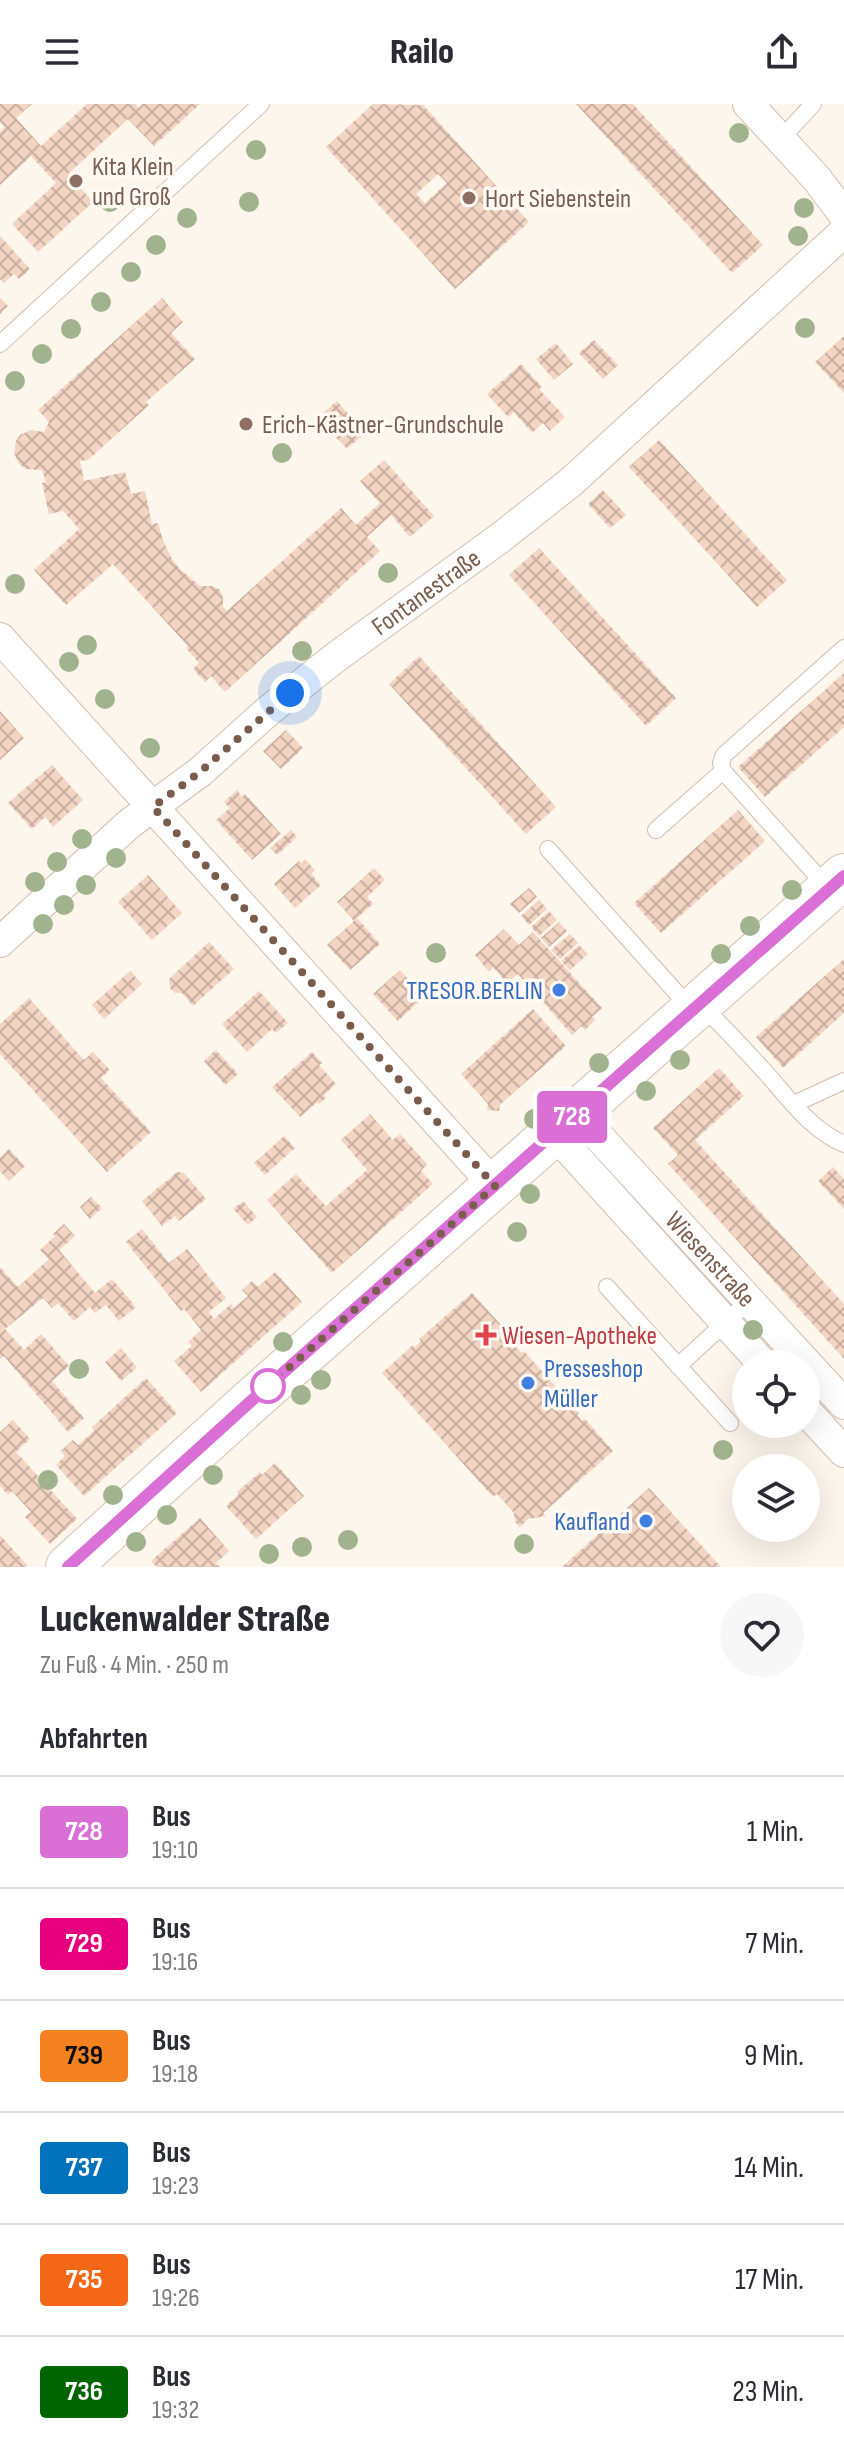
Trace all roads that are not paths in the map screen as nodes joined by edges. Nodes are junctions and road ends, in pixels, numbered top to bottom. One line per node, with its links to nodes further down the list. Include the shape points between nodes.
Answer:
1 (261, 104): 7 (lane)
2 (748, 104): 4 (street)
3 (813, 104): 4 (lane)
4 (780, 140): 5 (street)
5 (844, 215)
6 (844, 232): 11 (street, Fontanestraße, via 571,482 336,657)
7 (0, 344)
8 (0, 638): 11 (street)
9 (844, 648): 10 (lane, via 724,755)
10 (723, 771): 12 (lane); 14 (lane)
11 (153, 807): 15 (street, Fontanestraße); 21 (street)
12 (656, 830)
13 (548, 849): 16 (lane)
14 (836, 883): 16 (main road)
15 (0, 942)
16 (696, 1007): 18 (lane, via 728,1031); 19 (main road)
17 (844, 1081): 18 (lane)
18 (794, 1104): 20 (lane, via 827,1137)
19 (566, 1123): 21 (main road); 23 (street, Wiesenstraße); 24 (street, Wiesenstraße)
20 (844, 1144)
21 (495, 1186): 31 (main road)
22 (607, 1287): 26 (lane)
23 (748, 1302): 24 (lane); 27 (street, Wiesenstraße)
24 (725, 1322): 25 (street, Wiesenstraße); 26 (lane)
25 (750, 1350)
26 (678, 1366): 28 (lane)
27 (844, 1404)
28 (730, 1423)
29 (820, 1426): 30 (street)
30 (844, 1452)
31 (68, 1567)

